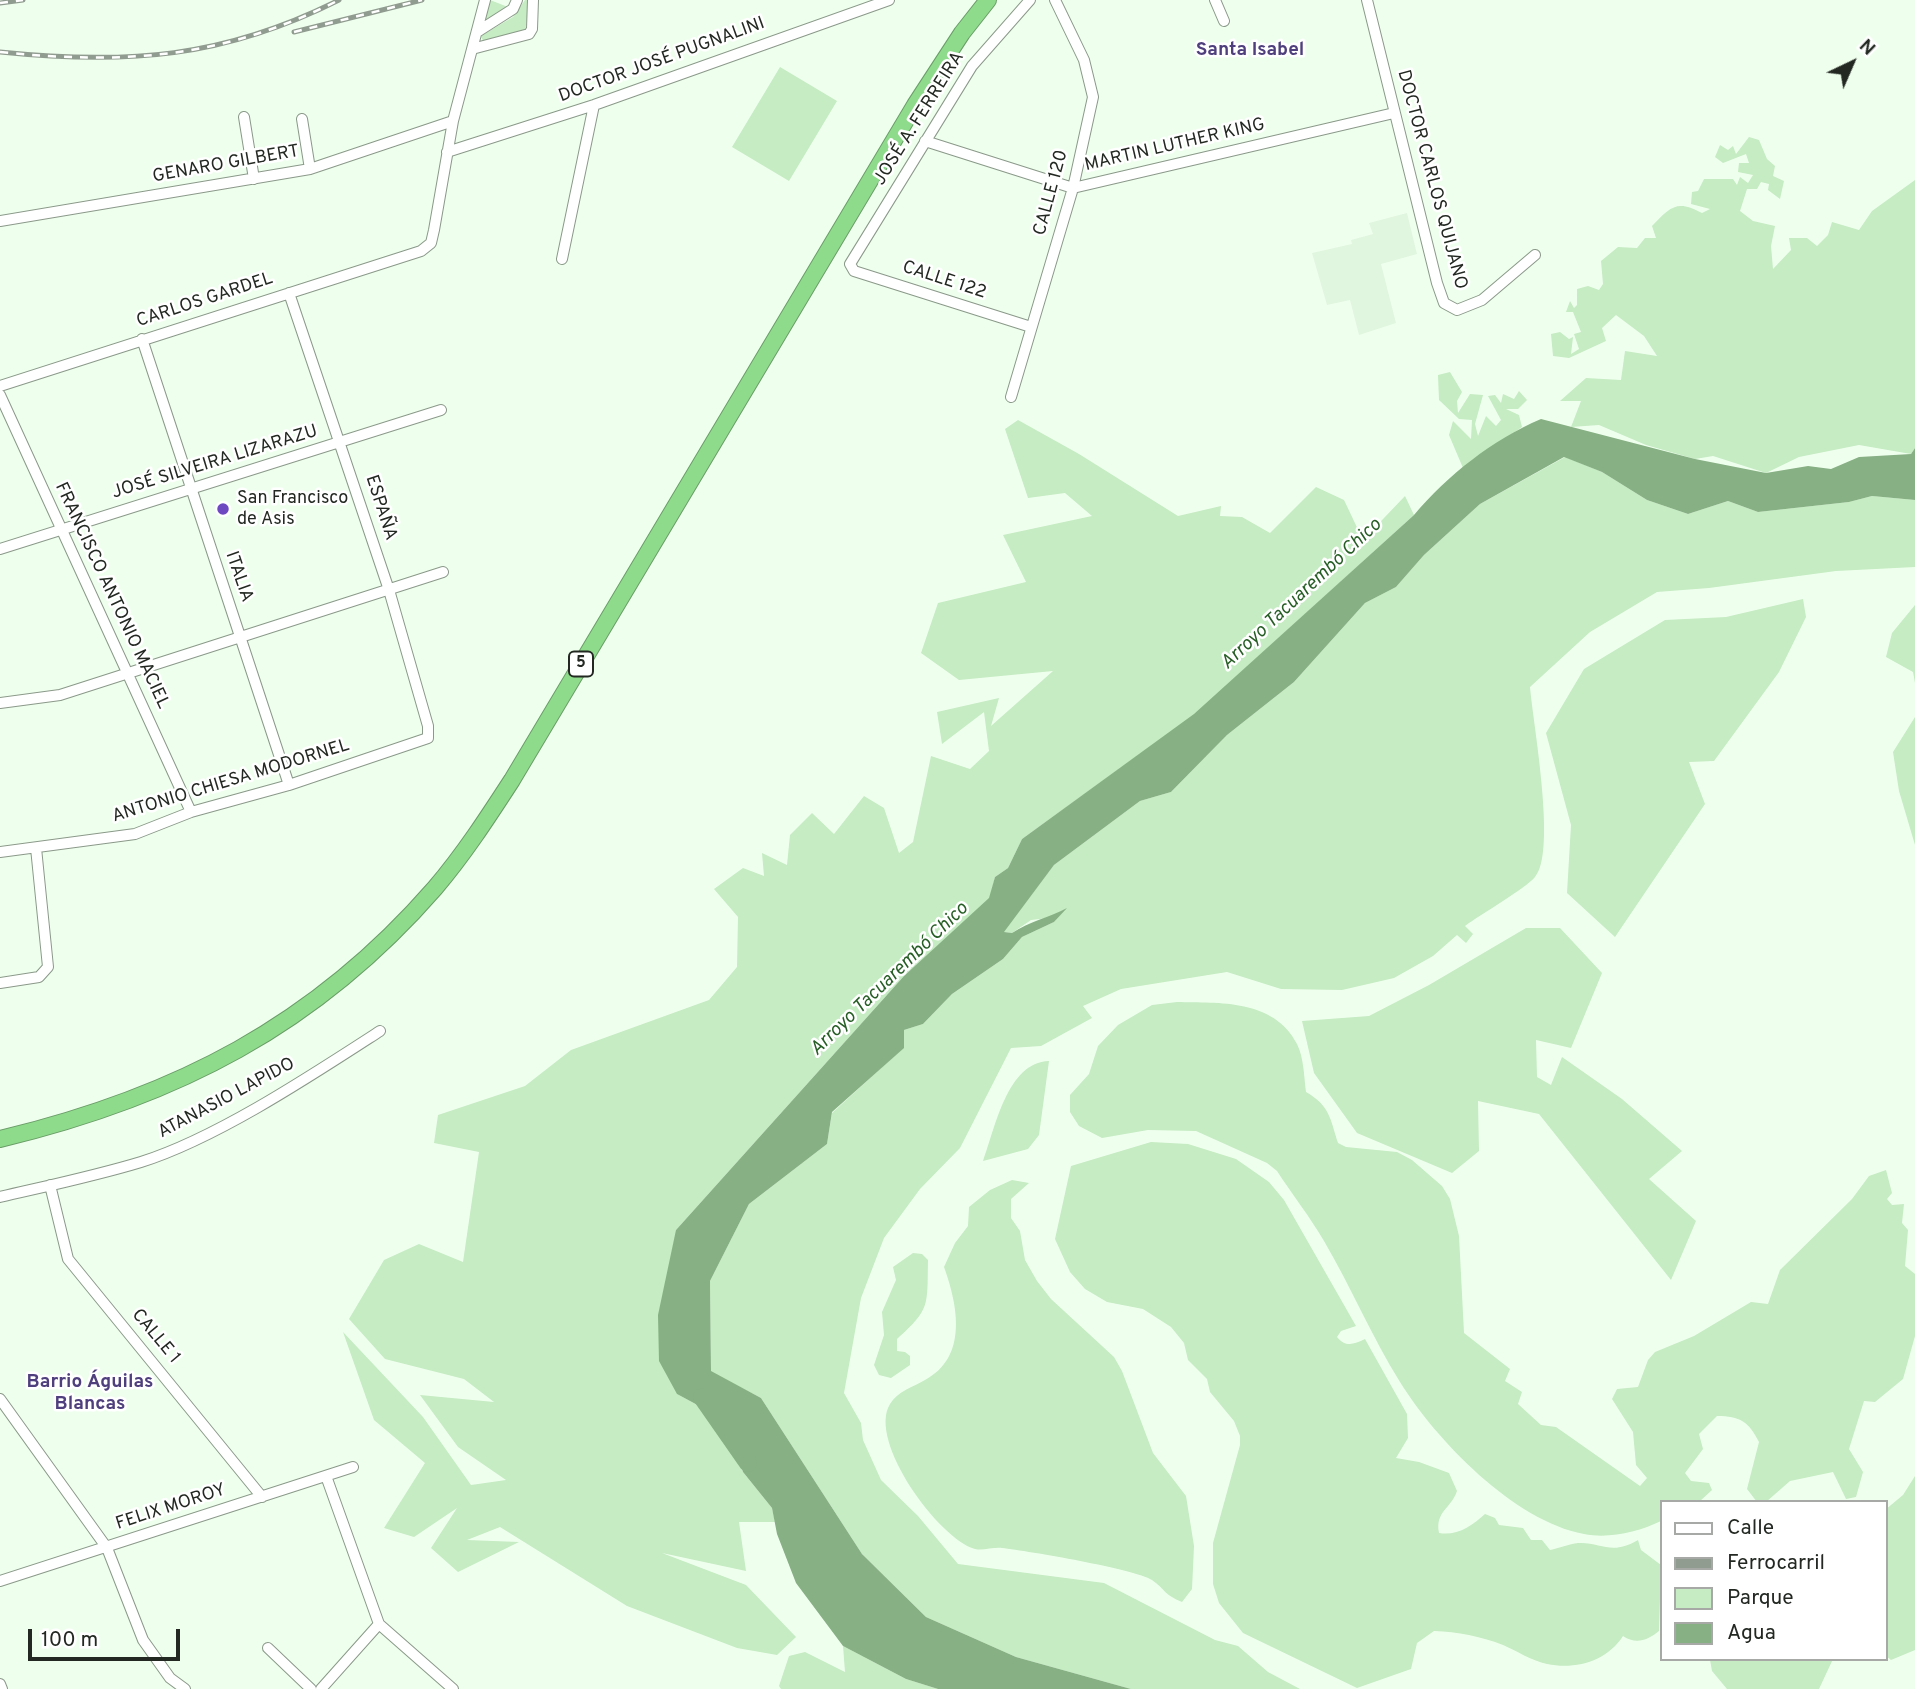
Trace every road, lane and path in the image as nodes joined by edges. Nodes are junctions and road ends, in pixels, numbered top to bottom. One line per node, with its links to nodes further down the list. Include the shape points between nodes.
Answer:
1 (485, 0): 11 (street)
2 (517, 0): 11 (street, via 513,9)
3 (533, 0): 12 (street, via 529,34)
4 (889, 0): 13 (street, DOCTOR JOSÉ PUGNALINI)
5 (988, 0): 50 (highway, 5, via 915,105 512,780 434,888 354,968 297,1013 223,1059 111,1109)
6 (1030, 0): 18 (street, JOSÉ A. FERREIRA, via 972,66)
7 (1055, 0): 22 (street, CALLE 120, via 1084,60 1093,97)
8 (1215, 0): 10 (street)
9 (1367, 0): 14 (street, DOCTOR CARLOS QUIJANO)
10 (1224, 21)
11 (477, 32): 12 (street)
12 (472, 49): 17 (street)
13 (594, 105): 19 (street, DOCTOR JOSÉ PUGNALINI); 25 (street)
14 (1394, 113): 22 (street, MARTIN LUTHER KING); 24 (street, DOCTOR CARLOS QUIJANO, via 1444,303 1457,310 1482,300)
15 (244, 117): 21 (street)
16 (303, 119): 20 (street)
17 (453, 121): 19 (street); 20 (street, GENARO GILBERT)
18 (925, 141): 22 (street, MARTIN LUTHER KING); 26 (street, JOSÉ A. FERREIRA)
19 (447, 152): 27 (street, CARLOS GARDEL, via 430,243 421,251)
20 (310, 169): 21 (street, GENARO GILBERT)
21 (254, 179): 23 (street, GENARO GILBERT)
22 (1073, 188): 28 (street, CALLE 120)
23 (0, 221)
24 (1535, 255)
25 (562, 260)
26 (850, 264): 28 (street, CALLE 122, via 854,271)
27 (289, 293): 29 (street, CARLOS GARDEL); 34 (street, ESPAÑA)
28 (1031, 327): 32 (street, CALLE 120)
29 (142, 339): 30 (street, CARLOS GARDEL); 35 (street, ITALIA)
30 (0, 386)
31 (0, 395): 36 (street, FRANCISCO ANTONIO MACIEL)
32 (1012, 397)
33 (441, 410): 34 (street, JOSÉ SILVEIRA LIZARAZU)
34 (340, 442): 35 (street, JOSÉ SILVEIRA LIZARAZU); 39 (street, ESPAÑA)
35 (190, 488): 36 (street, JOSÉ SILVEIRA LIZARAZU); 40 (street, ITALIA)
36 (61, 531): 37 (street, JOSÉ SILVEIRA LIZARAZU); 41 (street, FRANCISCO ANTONIO MACIEL)
37 (0, 548)
38 (443, 572): 39 (street)
39 (389, 590): 40 (street); 43 (street, ESPAÑA)
40 (240, 636): 41 (street); 44 (street, ITALIA)
41 (127, 673): 42 (street, via 60,695); 45 (street, FRANCISCO ANTONIO MACIEL)
42 (0, 703)
43 (428, 738): 44 (street, ANTONIO CHIESA MODORNEL)
44 (289, 785): 45 (street, ANTONIO CHIESA MODORNEL)
45 (191, 812): 46 (street, ANTONIO CHIESA MODORNEL, via 135,834)
46 (36, 848): 47 (street, ANTONIO CHIESA MODORNEL); 48 (street, via 48,967 42,975)
47 (0, 852)
48 (0, 983)
49 (380, 1031): 51 (street, ATANASIO LAPIDO, via 190,1142 142,1162)
50 (0, 1139)
51 (50, 1185): 52 (street, ATANASIO LAPIDO); 56 (street, CALLE 1, via 68,1259)
52 (0, 1197)
53 (0, 1399): 57 (street)
54 (352, 1467): 55 (street, FELIX MOROY)
55 (326, 1476): 56 (street, FELIX MOROY); 59 (street)
56 (262, 1497): 57 (street, FELIX MOROY)
57 (107, 1548): 58 (street, FELIX MOROY); 61 (street, via 143,1640 170,1678)
58 (0, 1581)
59 (379, 1624): 63 (street); 64 (street)
60 (268, 1648): 62 (street)
61 (185, 1689)
62 (311, 1689)
63 (321, 1689)
64 (453, 1689)

